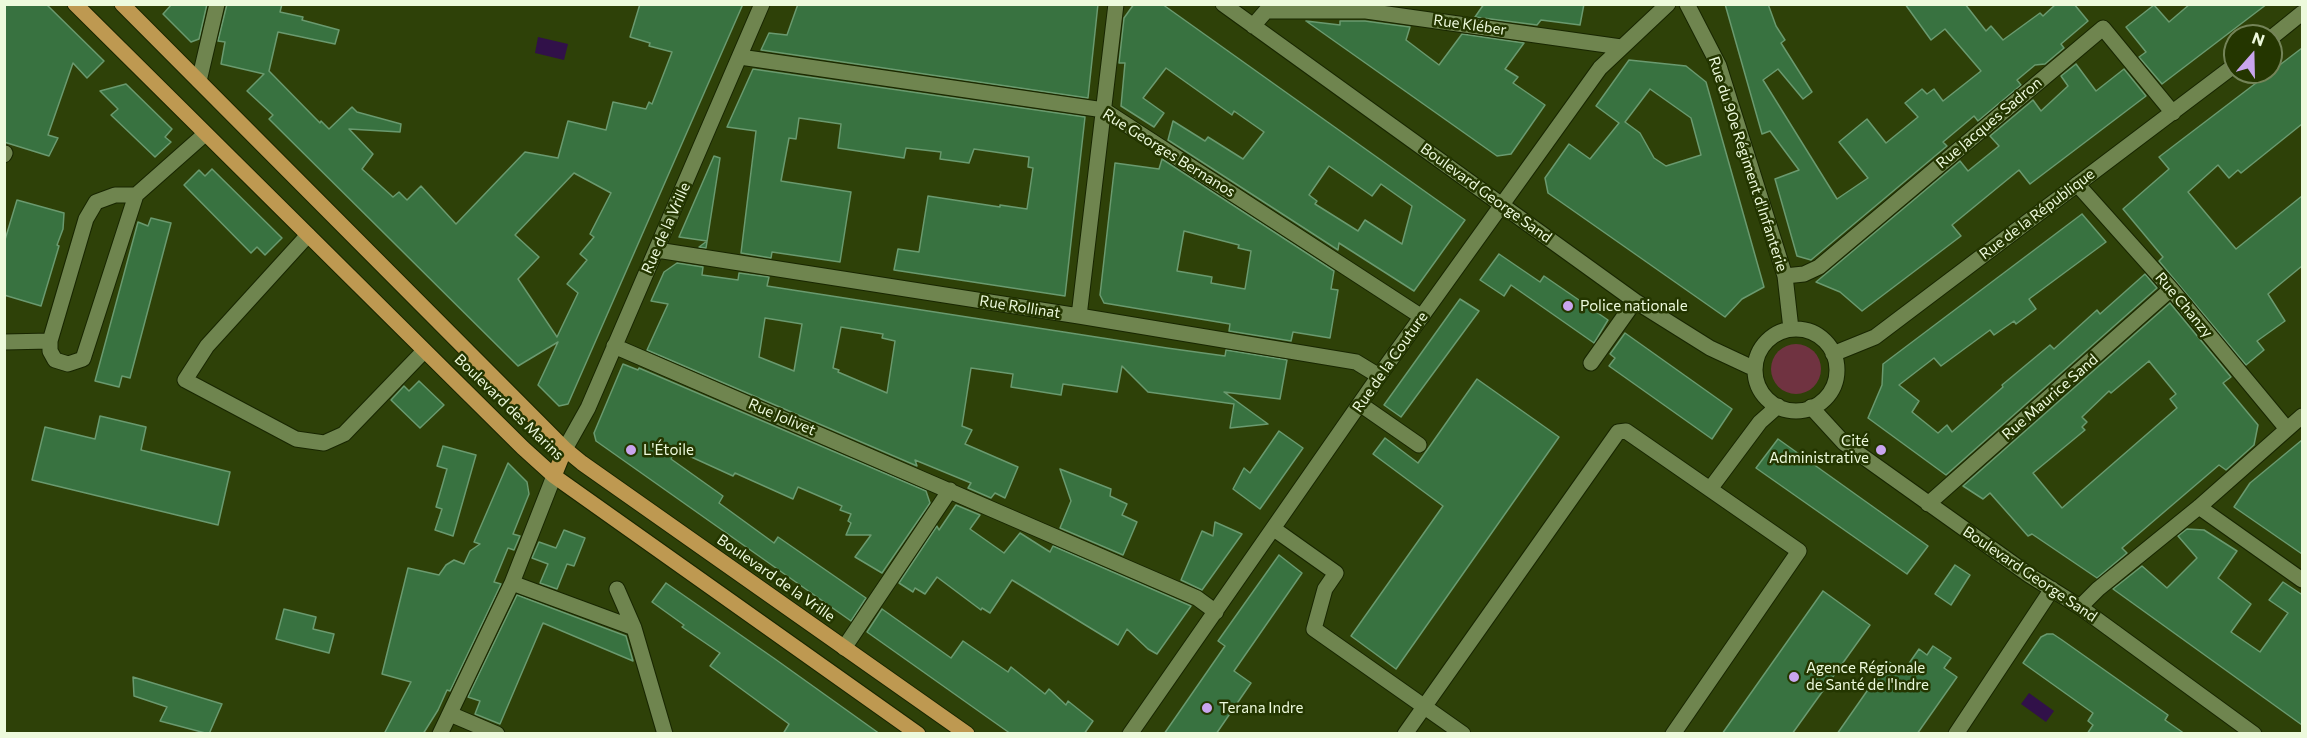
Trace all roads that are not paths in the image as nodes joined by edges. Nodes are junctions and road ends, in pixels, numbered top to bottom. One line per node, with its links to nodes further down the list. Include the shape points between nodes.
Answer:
1 (75, 4): 19 (main road, Boulevard des Marins)
2 (122, 4): 16 (main road, Boulevard des Marins)
3 (217, 4): 16 (street)
4 (762, 4): 14 (street, Rue de la Vrille)
5 (1116, 4): 17 (street)
6 (1223, 4): 11 (street, Boulevard George Sand)
7 (1668, 4): 13 (street, Rue de la Couture)
8 (1687, 4): 25 (street, Rue du 90e Régiment d'Infanterie, via 1719,66)
9 (1366, 8): 11 (street, Rue Kléber, via 1266,11); 13 (street, Rue Kléber)
10 (2302, 13): 12 (street)
11 (1253, 26): 22 (street, Boulevard George Sand)
12 (2283, 28)
13 (1621, 47): 22 (street, Rue de la Couture, via 1600,68)
14 (740, 57): 17 (street, Rue Georges Bernanos); 24 (street, Rue de la Vrille)
15 (2223, 74): 18 (street, Rue de la République)
16 (199, 81): 45 (main road, Boulevard des Marins)
17 (1104, 110): 28 (street); 29 (street, Rue Georges Bernanos)
18 (2173, 113): 20 (street, Rue de la République); 25 (street, Rue Jacques Sadron, via 2103,28 1819,267)
19 (205, 134): 21 (street); 23 (main road, Boulevard des Marins)
20 (2077, 184): 26 (street, Rue Chanzy); 35 (street, Rue de la République, via 1875,337)
21 (136, 195): 31 (street, via 115,195 96,202 86,219); 31 (street, via 83,359 68,364 55,360)
22 (1503, 205): 27 (street, Boulevard George Sand); 29 (street, Rue de la Couture)
23 (308, 236): 34 (main road, Boulevard des Marins); 34 (street, via 207,346 185,380 297,439 324,443 344,435)
24 (657, 250): 28 (street, Rue Rollinat); 33 (street, Rue de la Vrille)
25 (1785, 276): 30 (street, Rue du 90e Régiment d'Infanterie)
26 (2171, 290): 43 (street, Rue Chanzy); 49 (street, Rue Maurice Sand)
27 (1635, 301): 36 (street); 37 (street, Boulevard George Sand, via 1710,348)
28 (1079, 316): 38 (street, Rue Rollinat, via 1356,362)
29 (1422, 317): 38 (street, Rue de la Couture)
30 (1791, 329): 35 (street, via 1816,334); 37 (street, via 1770,338 1756,358)
31 (50, 341): 32 (street)
32 (4, 342)
33 (614, 346): 45 (street, Rue de la Vrille); 48 (street, Rue Jolivet)
34 (424, 351): 46 (main road, Boulevard des Marins)
35 (1833, 354): 41 (street, via 1836,379 1831,391)
36 (1591, 363)
37 (1755, 369): 40 (street, via 1761,391)
38 (1379, 376): 39 (street, Rue de la Couture)
39 (1360, 404): 44 (street); 51 (street, Rue de la Couture)
40 (1778, 406): 41 (street, via 1800,410); 47 (street, via 1760,422)
41 (1811, 407): 49 (street, Boulevard George Sand, via 1844,443)
42 (2302, 416): 43 (street)
43 (2287, 429): 50 (street)
44 (1419, 445)
45 (566, 449): 46 (main road, Boulevard des Marins); 59 (main road, Boulevard de la Vrille)
46 (554, 476): 53 (street); 65 (main road)
47 (1710, 489): 60 (street, via 1626,431 1618,432); 70 (street, via 1799,551)
48 (950, 490): 57 (street, Rue Jolivet, via 1197,598); 59 (street)
49 (1928, 504): 55 (street, Boulevard George Sand)
50 (2199, 507): 52 (street); 56 (street)
51 (1274, 529): 57 (street, Rue de la Couture); 60 (street, via 1336,573 1325,589 1314,629)
52 (2302, 580)
53 (512, 583): 58 (street); 61 (street)
54 (617, 589): 58 (street)
55 (2052, 589): 56 (street, Boulevard George Sand); 71 (street)
56 (2080, 607): 72 (street, Boulevard George Sand)
57 (1216, 612): 67 (street, Rue de la Couture)
58 (634, 628): 64 (street)
59 (844, 648): 66 (main road, Boulevard de la Vrille)
60 (1425, 706): 68 (street); 69 (street)
61 (450, 714): 62 (street); 63 (street)
62 (440, 734)
63 (497, 734)
64 (665, 734)
65 (918, 734)
66 (966, 734)
67 (1130, 734)
68 (1405, 734)
69 (1463, 734)
70 (1673, 734)
71 (1956, 734)
72 (2254, 734)

